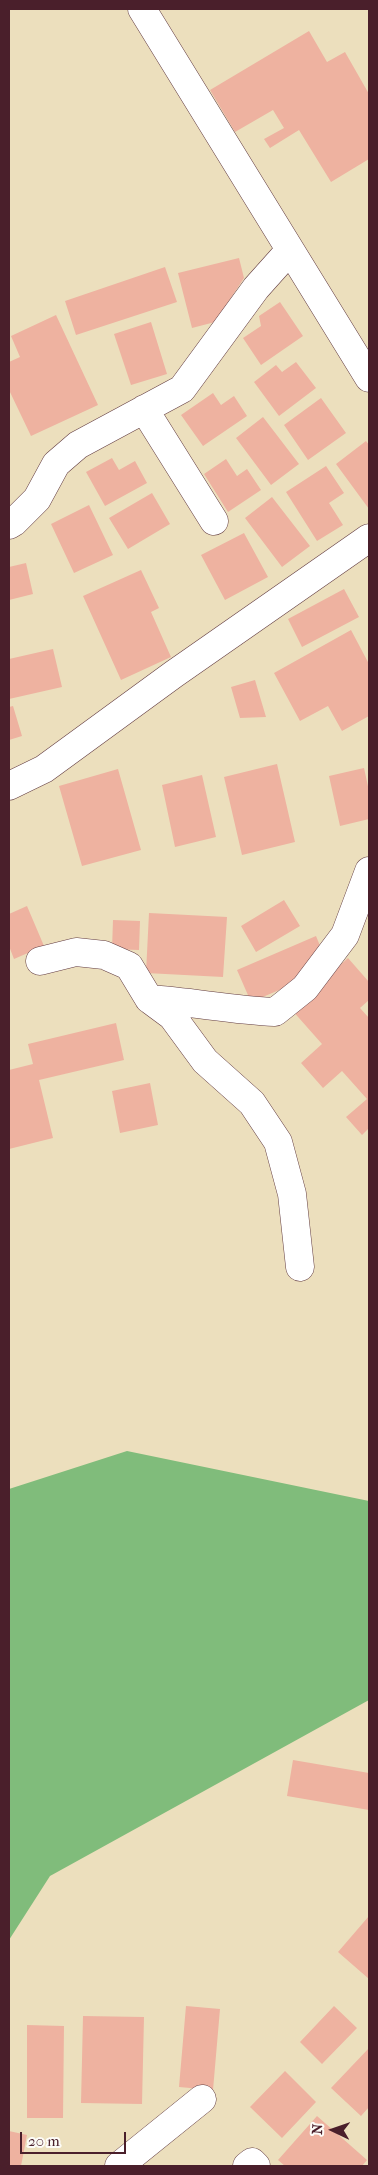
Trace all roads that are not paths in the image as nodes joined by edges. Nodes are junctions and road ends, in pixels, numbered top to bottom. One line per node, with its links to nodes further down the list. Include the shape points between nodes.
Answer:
1 (142, 9): 2 (street)
2 (290, 250): 3 (street); 4 (street, via 256,288 182,389)
3 (369, 378)
4 (144, 409): 5 (street); 6 (street, via 78,445 56,464 37,499)
5 (214, 521)
6 (9, 525)
7 (369, 538): 8 (street, via 44,769)
8 (9, 786)
9 (369, 871): 11 (street, via 345,934 306,988 275,1012)
10 (40, 961): 11 (street, via 76,952 104,955 129,966)
11 (149, 999): 12 (street, via 172,1016 205,1061 252,1103 278,1142 292,1194)
12 (300, 1267)
13 (202, 2099): 14 (street)
14 (119, 2166)
15 (247, 2166): 16 (street, via 252,2162)
16 (256, 2166)

